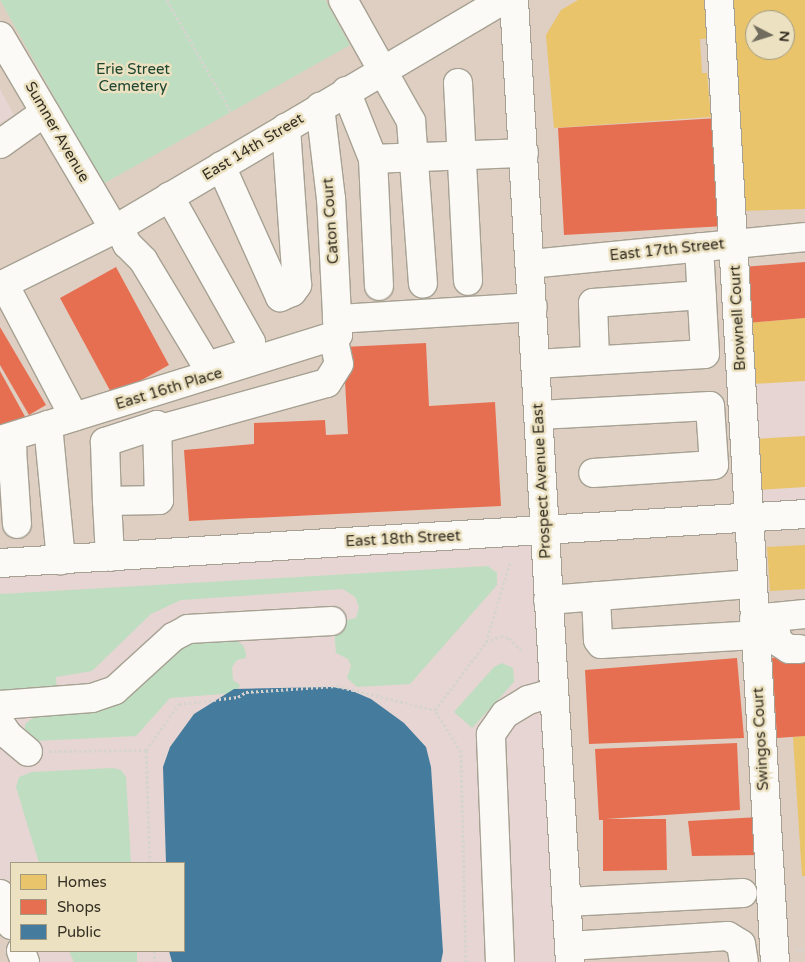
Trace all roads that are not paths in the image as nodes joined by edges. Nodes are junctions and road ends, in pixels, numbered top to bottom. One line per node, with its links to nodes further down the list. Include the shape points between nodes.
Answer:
1 (343, 0): 6 (street)
2 (503, 0): 6 (street, East 14th Street)
3 (514, 0): 13 (street, Prospect Avenue East)
4 (719, 0): 21 (street, Brownell Court)
5 (0, 36): 10 (street, Sumner Avenue)
6 (382, 69): 8 (street, East 14th Street); 15 (street, via 408,113)
7 (458, 83): 14 (street)
8 (346, 91): 9 (street, East 14th Street); 16 (street)
9 (320, 107): 11 (street, East 14th Street); 30 (street, Caton Court, via 331,198)
10 (45, 112): 12 (street); 19 (street, Sumner Avenue)
11 (286, 127): 17 (street, East 14th Street); 17 (street, via 297,284 292,292 280,297)
12 (0, 144)
13 (524, 153): 14 (street); 23 (street, Prospect Avenue East)
14 (462, 156): 15 (street); 24 (street)
15 (415, 157): 16 (street); 25 (street)
16 (373, 159): 27 (street)
17 (221, 166): 18 (street, East 14th Street)
18 (169, 196): 19 (street, East 14th Street); 19 (street, Sumner Avenue, via 251,342 248,353 207,366 143,260)
19 (116, 228): 26 (street, East 14th Street)
20 (805, 237): 21 (street, East 17th Street)
21 (734, 244): 22 (street, East 17th Street); 41 (street, Brownell Court)
22 (699, 247): 23 (street, East 17th Street); 28 (street)
23 (530, 264): 29 (street, Prospect Avenue East)
24 (468, 281)
25 (423, 284)
26 (2, 285): 34 (street)
27 (379, 286)
28 (702, 295): 31 (street, via 593,303); 31 (street, via 705,354)
29 (533, 307): 30 (street, East 16th Place); 32 (street, Prospect Avenue East)
30 (336, 330): 34 (street, East 16th Place); 36 (street, Caton Court, via 339,364 327,383)
31 (595, 360): 32 (street)
32 (536, 364): 33 (street, Prospect Avenue East)
33 (539, 415): 38 (street, via 710,406 714,465); 43 (street, Prospect Avenue East)
34 (74, 417): 35 (street, East 16th Place)
35 (48, 425): 37 (street, East 16th Place); 45 (street)
36 (157, 430): 39 (street, Caton Court, via 156,425 105,442); 39 (street, via 159,500)
37 (6, 445): 42 (street)
38 (593, 473)
39 (107, 501): 44 (street)
40 (805, 514): 41 (street, East 18th Street)
41 (748, 516): 43 (street, East 18th Street); 47 (street, Swingos Court)
42 (17, 524)
43 (545, 531): 44 (street, East 18th Street); 49 (street, Prospect Avenue East)
44 (110, 557): 45 (street, East 18th Street)
45 (61, 560): 46 (street, East 18th Street)
46 (0, 563)
47 (752, 584): 48 (street); 52 (street, Swingos Court)
48 (596, 596): 49 (street); 52 (street, via 598,640 601,644)
49 (548, 600): 54 (street, Prospect Avenue East)
50 (805, 614): 52 (street)
51 (332, 621): 55 (street, via 188,629 173,637 115,690 92,698)
52 (761, 624): 53 (street, via 778,642 789,649); 65 (street, Swingos Court)
53 (799, 649)
54 (553, 693): 60 (street, Prospect Avenue East); 63 (street, via 528,700 505,714 491,734)
55 (0, 706)
56 (0, 723): 57 (street, via 8,735)
57 (28, 752)
58 (744, 893): 60 (street)
59 (0, 894): 61 (street)
60 (566, 902): 62 (street, Prospect Avenue East)
61 (10, 922)
62 (569, 954): 64 (street, via 728,936 740,944)
63 (500, 962)
64 (744, 962)
65 (775, 962)

